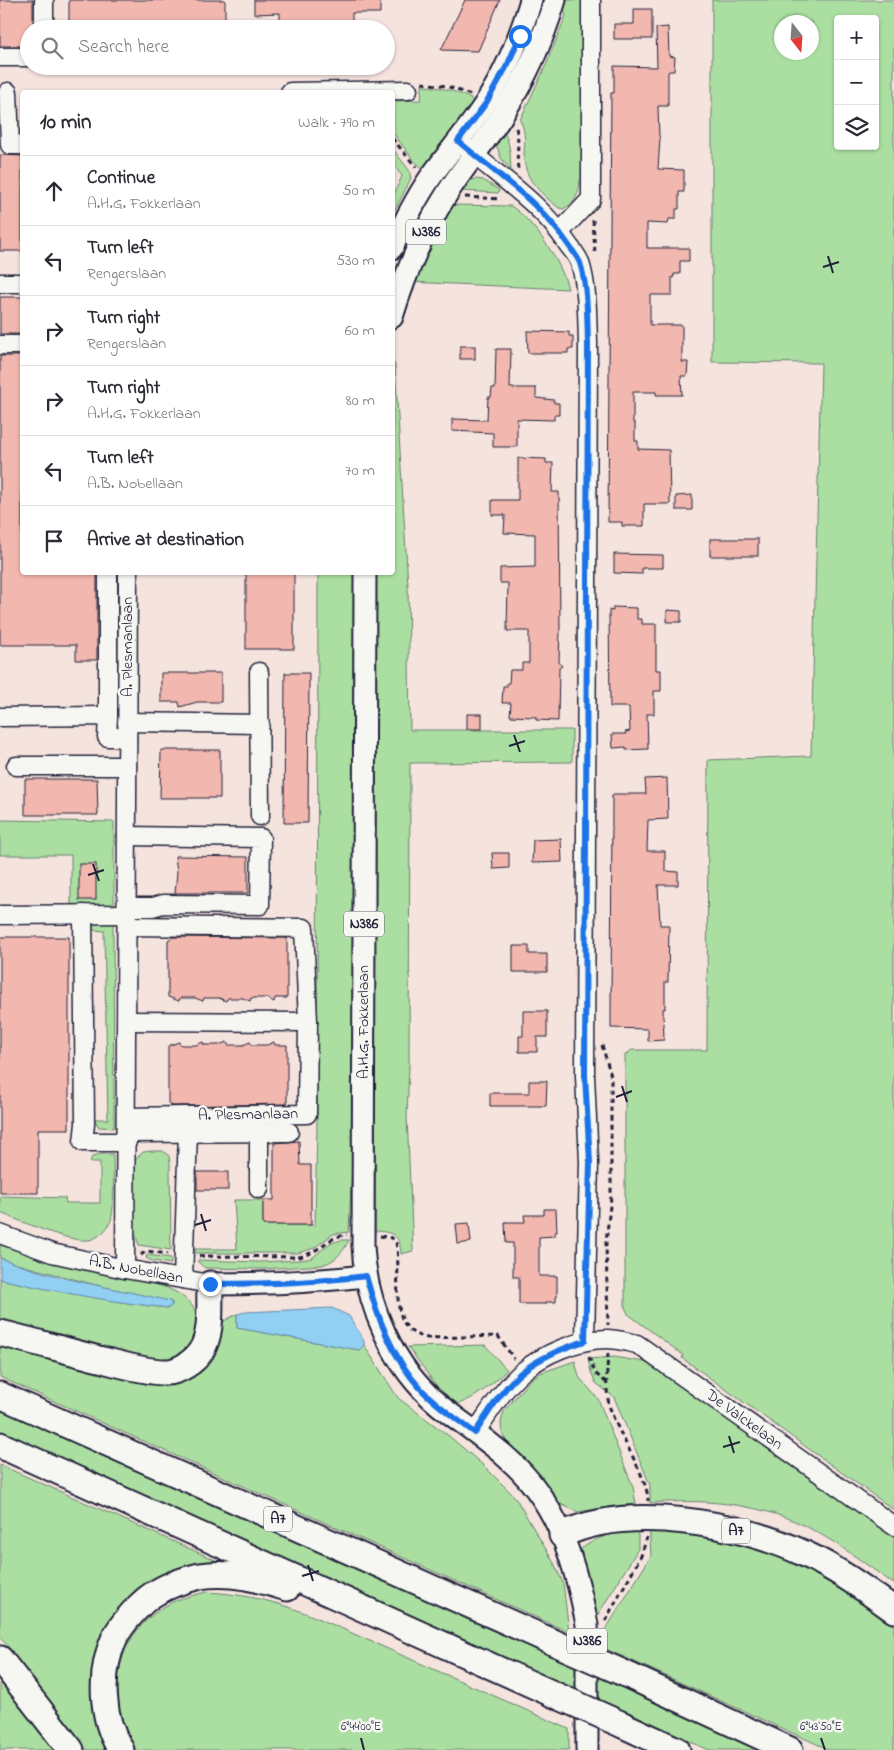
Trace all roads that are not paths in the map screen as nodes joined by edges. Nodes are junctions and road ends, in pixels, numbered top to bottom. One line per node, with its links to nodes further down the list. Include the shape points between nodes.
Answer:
1 (44, 0): 5 (street)
2 (531, 0): 11 (main road, N386, via 508,64 486,103)
3 (555, 0): 13 (main road, N386, via 525,77)
4 (591, 0): 14 (street, via 591,199)
5 (44, 20)
6 (0, 57): 7 (street)
7 (20, 58)
8 (395, 90): 9 (street)
9 (408, 90)
10 (10, 92): 12 (street, via 10,145)
11 (458, 141): 13 (street); 15 (main road, N386, via 430,178)
12 (20, 145)
13 (474, 155): 14 (street, via 530,199); 18 (main road, N386, via 428,226)
14 (560, 232): 49 (street, via 580,262 586,293 588,343 585,1076 590,1162)
15 (395, 242)
16 (0, 283): 17 (street)
17 (20, 283)
18 (395, 309)
19 (0, 345): 20 (street)
20 (20, 345)
21 (108, 575): 25 (street)
22 (128, 575): 28 (street, A. Plesmanlaan)
23 (365, 575): 45 (main road, A.H.G. Fokkerlaan / N386, via 363,1246)
24 (259, 672): 27 (street)
25 (108, 716): 26 (street); 28 (street, via 108,737)
26 (0, 717)
27 (260, 724): 28 (street); 31 (street)
28 (127, 730): 30 (street, A. Plesmanlaan)
29 (16, 766): 30 (street)
30 (127, 766): 32 (street, A. Plesmanlaan)
31 (260, 816)
32 (127, 836): 35 (street, A. Plesmanlaan); 35 (street, via 261,838 260,905 163,904)
33 (0, 914): 34 (street)
34 (83, 914): 35 (street); 38 (street, via 86,1124 83,1142)
35 (127, 916): 36 (street, A. Plesmanlaan); 37 (street, A. Plesmanlaan, via 304,928)
36 (127, 1021): 37 (street); 38 (street, A. Plesmanlaan)
37 (308, 1022): 38 (street, A. Plesmanlaan, via 308,1114)
38 (127, 1130): 39 (street); 44 (street, A. Plesmanlaan)
39 (188, 1132): 40 (street); 46 (street)
40 (260, 1132): 41 (street); 42 (street)
41 (289, 1132)
42 (259, 1189)
43 (0, 1234): 44 (street, A.B. Nobellaan, via 52,1253)
44 (125, 1269): 46 (street, A.B. Nobellaan)
45 (366, 1276): 47 (main road, A.B. Nobellaan, via 308,1282); 51 (main road, A.H.G. Fokkerlaan / N386, via 386,1334 406,1369 421,1389)
46 (183, 1279): 47 (street, A.B. Nobellaan)
47 (210, 1284): 48 (highway, via 205,1344 192,1361 167,1372 130,1367)
48 (0, 1333)
49 (585, 1341): 51 (street, De Valckelaan, via 558,1350 522,1372 503,1392); 53 (street, De Valckelaan, via 608,1339 637,1344)
50 (0, 1395): 62 (highway, A7, bridge)
51 (475, 1433): 54 (main road, N386, via 508,1459 538,1491)
52 (0, 1445): 56 (highway)
53 (894, 1526)
54 (562, 1535): 55 (highway, A7, via 584,1526 618,1519 647,1518 750,1534 805,1554 850,1579); 60 (main road, N386, via 574,1567 587,1625)
55 (894, 1610)
56 (394, 1623): 59 (highway, via 261,1580 239,1576 199,1576 157,1592 125,1622 114,1638 108,1657 104,1698 109,1722); 61 (highway, bridge)
57 (0, 1659): 58 (highway)
58 (71, 1750)
59 (121, 1750)
60 (587, 1750)
61 (677, 1750)
62 (790, 1750)

